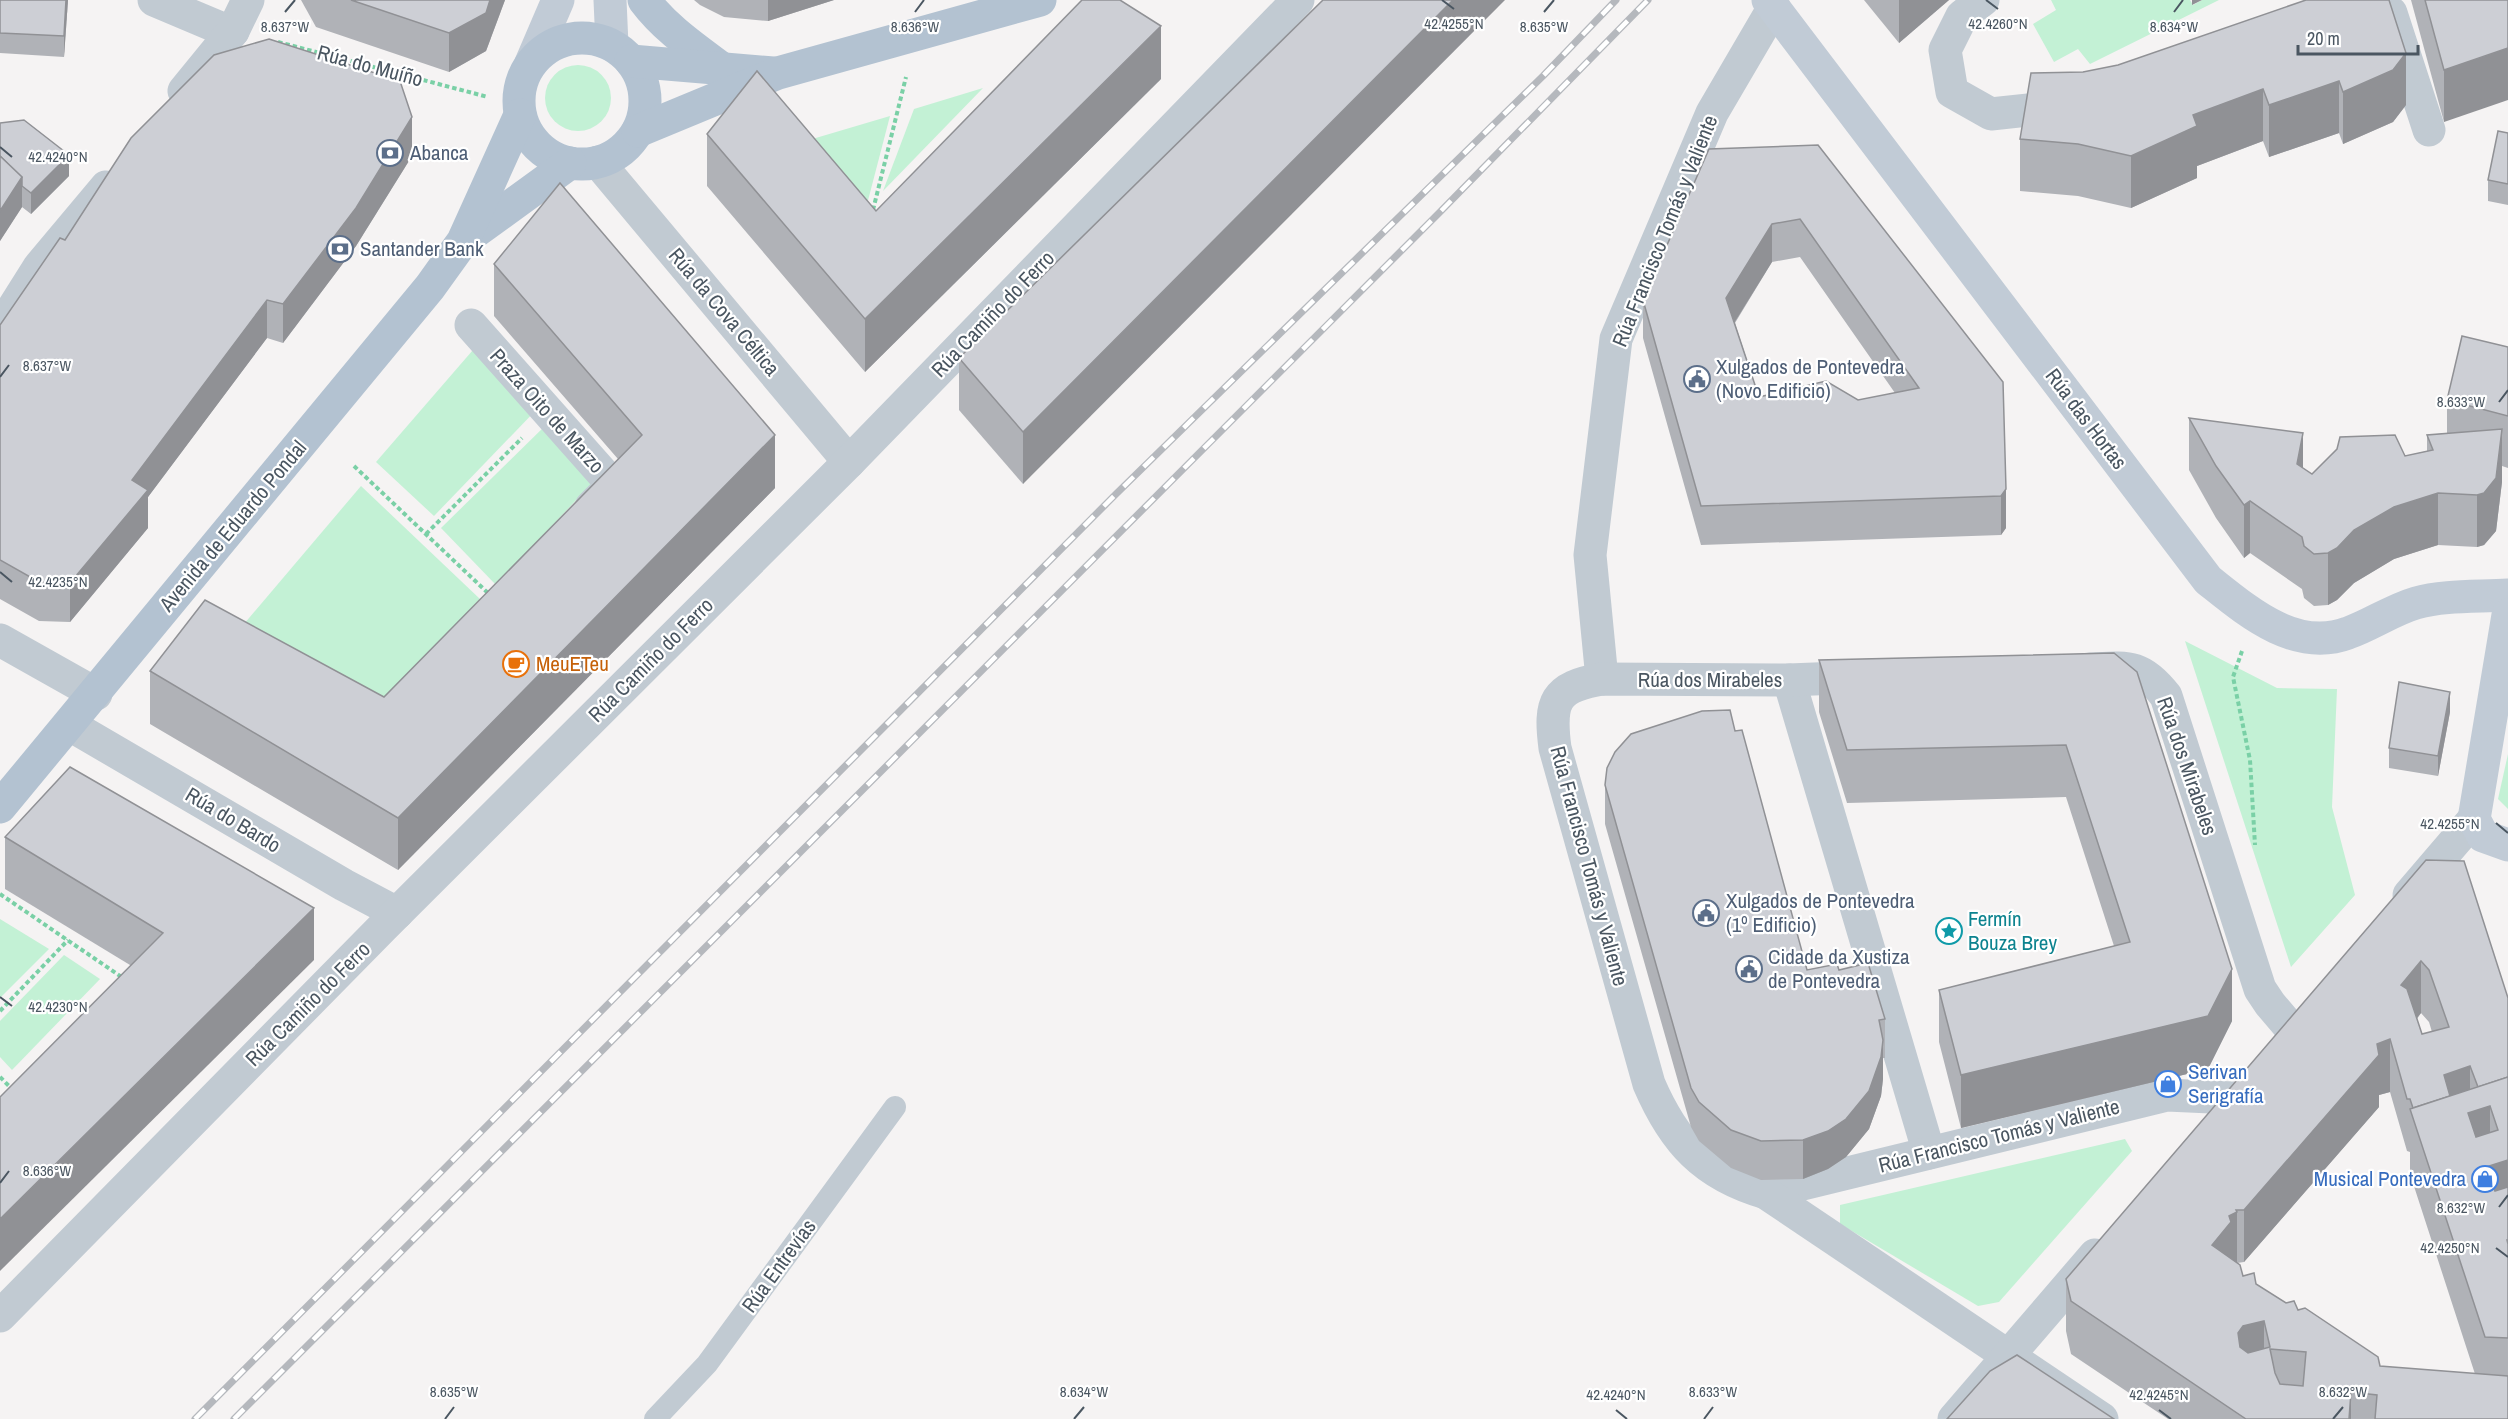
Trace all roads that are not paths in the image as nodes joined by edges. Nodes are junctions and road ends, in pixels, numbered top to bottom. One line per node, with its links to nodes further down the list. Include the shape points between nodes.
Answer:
1 (154, 0): 11 (street)
2 (248, 0): 11 (street)
3 (558, 0): 13 (main road)
4 (610, 0): 12 (main road)
5 (644, 0): 14 (main road, via 673,32)
6 (1041, 0): 15 (main road)
7 (1298, 0): 26 (street, Rúa Camiño do Ferro)
8 (1983, 0): 16 (street, via 1962,16 1945,50 1952,92 1991,114 2055,107)
9 (1771, 4): 28 (main road, Rúa das Hortas, via 2208,580 2253,617 2286,632 2316,639 2345,634 2416,603); 33 (street, Rúa Francisco Tomás y Valiente, via 1712,113 1616,339 1590,555)
10 (2379, 7): 19 (street)
11 (233, 31): 18 (street)
12 (622, 53): 13 (main road, via 595,39 577,38 560,42); 14 (main road); 20 (main road, via 640,77 645,95)
13 (531, 63): 17 (main road, via 524,76)
14 (721, 68): 15 (main road)
15 (778, 73): 20 (main road)
16 (2100, 93)
17 (520, 110): 21 (main road, via 527,132 538,146 553,157); 23 (main road, Avenida de Eduardo Pondal)
18 (166, 113)
19 (2429, 130)
20 (638, 131): 21 (main road, via 614,156)
21 (584, 163): 23 (main road, Avenida de Eduardo Pondal); 26 (street, Rúa da Cova Céltica)
22 (121, 167): 25 (street, via 39,267)
23 (462, 241): 35 (main road, Avenida de Eduardo Pondal, via 410,313)
24 (471, 325): 27 (street, Praza Oito de Marzo, via 613,484)
25 (0, 329)
26 (849, 462): 40 (street, Rúa Camiño do Ferro)
27 (572, 527)
28 (2508, 595)
29 (2508, 615): 38 (main road)
30 (0, 640): 35 (street)
31 (2062, 670): 43 (street, Rúa dos Mirabeles, via 2138,670 2166,696 2260,989)
32 (1896, 676): 34 (street, Rúa dos Mirabeles)
33 (1602, 679): 34 (street, Rúa dos Mirabeles); 48 (street, Rúa Francisco Tomás y Valiente, via 1578,683 1565,691 1551,722 1649,1083 1661,1112 1681,1141 1705,1165)
34 (1789, 680): 47 (street)
35 (96, 694): 36 (main road, Avenida de Eduardo Pondal)
36 (70, 725): 37 (main road, Avenida de Eduardo Pondal); 40 (street, Rúa do Bardo)
37 (0, 807)
38 (2474, 819): 39 (main road, via 2482,836); 41 (street)
39 (2508, 845)
40 (397, 913): 50 (street, Rúa Camiño do Ferro)
41 (2393, 913)
42 (2316, 1004): 43 (street)
43 (2293, 1031): 44 (street)
44 (2233, 1098): 46 (street); 47 (street, Rúa Francisco Tomás y Valiente, via 2167,1095)
45 (895, 1107): 52 (lane, Rúa Entrevías, via 707,1364)
46 (2210, 1125)
47 (1929, 1153): 48 (street, Rúa Francisco Tomás y Valiente)
48 (1766, 1193): 51 (street, Rúa Francisco Tomás y Valiente)
49 (2117, 1231): 51 (street)
50 (0, 1316)
51 (2009, 1354): 53 (street); 54 (street, Rúa Francisco Tomás y Valiente)
52 (655, 1419)
53 (1953, 1419)
54 (2102, 1419)

